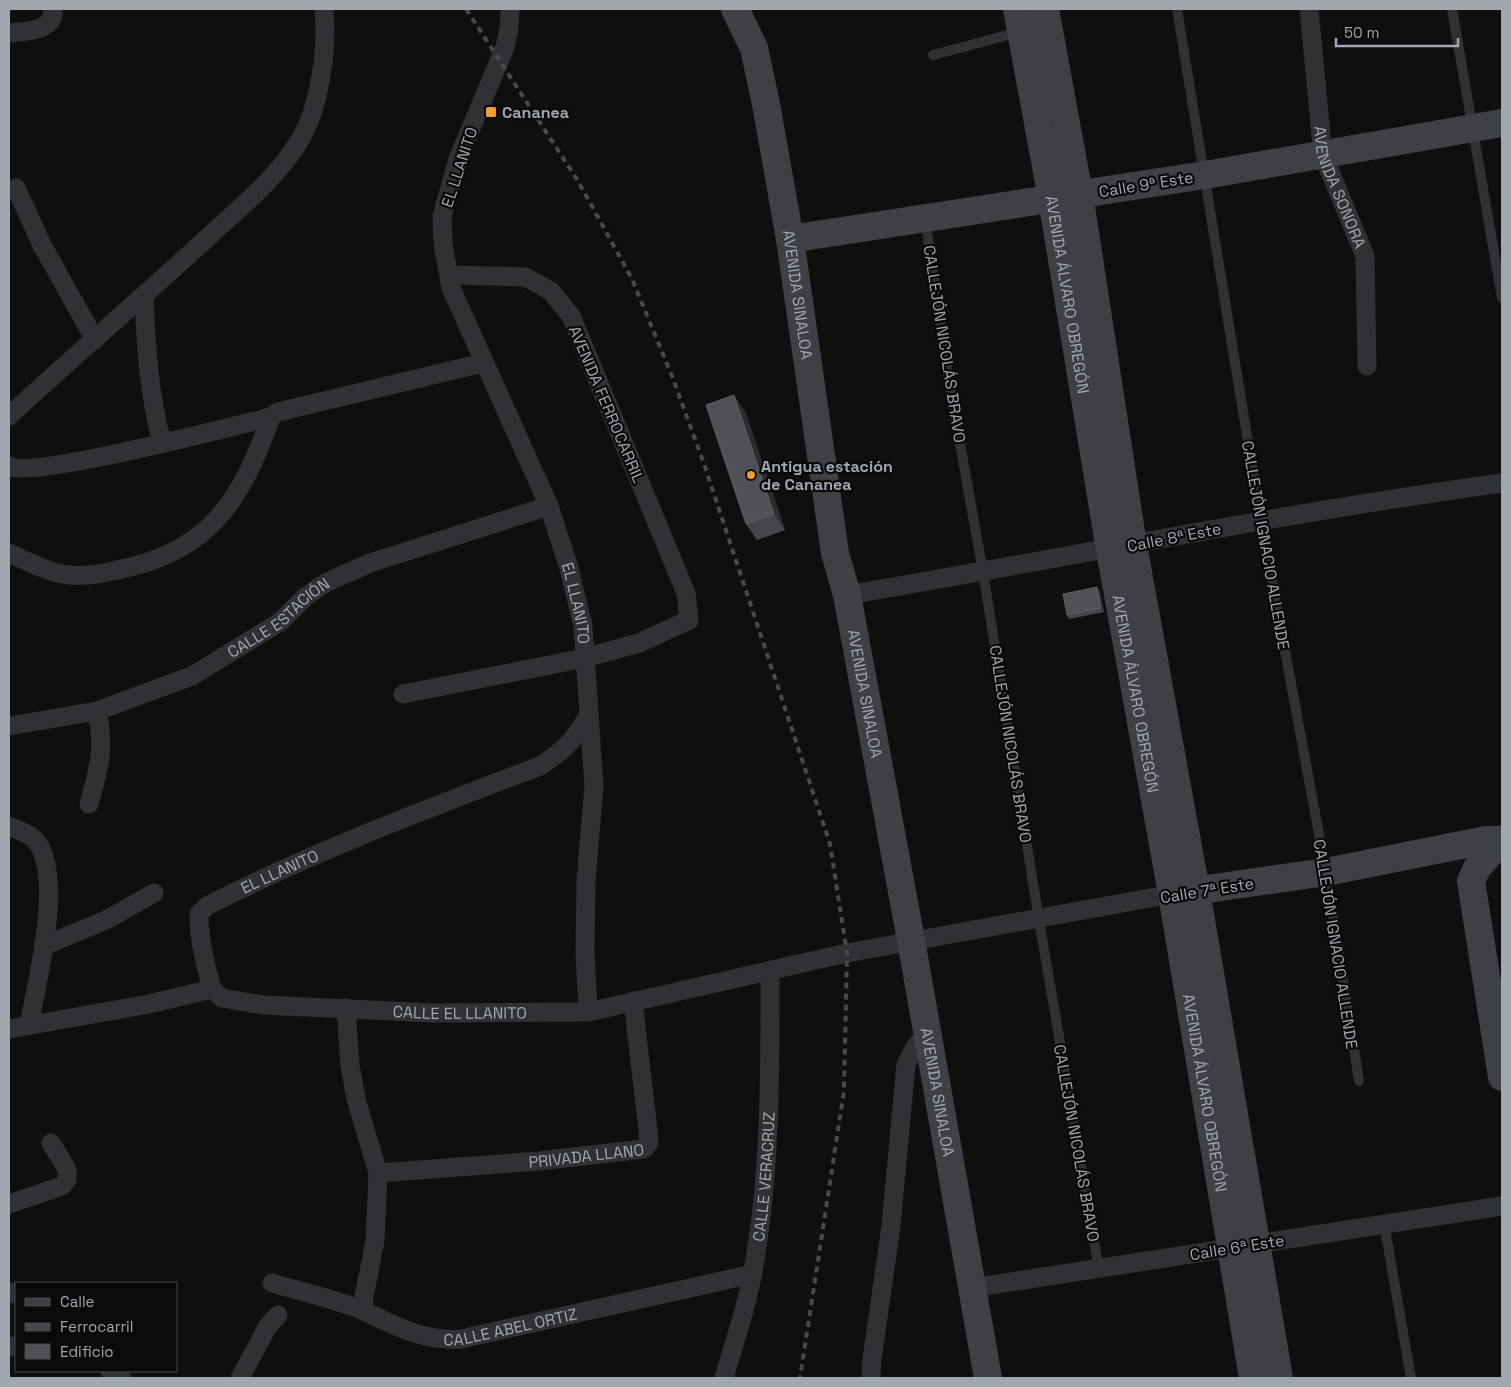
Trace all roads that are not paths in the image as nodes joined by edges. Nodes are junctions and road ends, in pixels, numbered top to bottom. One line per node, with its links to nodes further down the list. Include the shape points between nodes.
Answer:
1 (53, 9): 10 (street, via 48,24 40,30)
2 (324, 9): 23 (street, via 324,60 317,95 302,137 271,178)
3 (510, 9): 22 (street, EL LLANITO, via 505,47 458,159 442,216)
4 (735, 9): 11 (street)
5 (748, 9): 11 (street, AVENIDA SINALOA)
6 (1177, 9): 16 (lane, CALLEJÓN IGNACIO ALLENDE)
7 (1309, 9): 15 (street, AVENIDA SONORA)
8 (1452, 9): 14 (lane)
9 (1034, 22): 12 (lane); 18 (street, AVENIDA ÁLVARO OBREGÓN); 19 (street, AVENIDA ÁLVARO OBREGÓN)
10 (9, 33)
11 (754, 48): 21 (street, AVENIDA SINALOA)
12 (933, 55)
13 (1502, 123): 14 (street, Calle 9ª Este)
14 (1472, 128): 15 (street, Calle 9ª Este); 24 (lane)
15 (1323, 155): 16 (street, Calle 9ª Este); 27 (street, AVENIDA SONORA, via 1365,256)
16 (1205, 175): 18 (street, Calle 9ª Este); 34 (lane, CALLEJÓN IGNACIO ALLENDE)
17 (16, 188): 25 (street, via 42,245)
18 (1079, 194): 19 (street, Calle 9ª Este); 35 (street, AVENIDA ÁLVARO OBREGÓN)
19 (1052, 199): 20 (street, Calle 9ª Este); 35 (street, AVENIDA ÁLVARO OBREGÓN)
20 (925, 217): 21 (street, Calle 9ª Este); 37 (lane, CALLEJÓN NICOLÁS BRAVO, via 948,376)
21 (790, 239): 38 (street, AVENIDA SINALOA, via 835,553)
22 (449, 275): 26 (street, EL LLANITO, via 451,288); 39 (street, AVENIDA FERROCARRIL, via 525,277 551,292 571,316 686,593 689,620 639,643)
23 (144, 297): 25 (street); 30 (street, via 153,410)
24 (1502, 298)
25 (96, 340): 28 (street)
26 (483, 363): 29 (street, via 289,408); 33 (street, EL LLANITO)
27 (1367, 366)
28 (9, 416)
29 (270, 417): 30 (street); 36 (street, via 248,475 229,505 206,532 169,555 143,565 102,574 69,576)
30 (162, 442): 31 (street, via 29,469)
31 (9, 466)
32 (1502, 483): 34 (street, Calle 8ª Este)
33 (548, 506): 39 (street, EL LLANITO, via 569,568 583,626); 41 (street, CALLE ESTACIÓN, via 370,563 325,583 305,597 280,622 192,676)
34 (1261, 521): 35 (street, Calle 8ª Este); 48 (lane, CALLEJÓN IGNACIO ALLENDE)
35 (1121, 547): 37 (street, Calle 8ª Este); 50 (street, AVENIDA ÁLVARO OBREGÓN)
36 (9, 553)
37 (983, 572): 38 (street, Calle 8ª Este); 52 (lane, CALLEJÓN NICOLÁS BRAVO)
38 (847, 594): 53 (street, AVENIDA SINALOA)
39 (585, 658): 40 (street); 42 (street, EL LLANITO)
40 (403, 694)
41 (97, 711): 43 (street, CALLE ESTACIÓN); 44 (street, via 102,758)
42 (588, 716): 56 (street, EL LLANITO, via 562,753 540,766 291,864 207,906 199,914 199,926 201,950); 59 (street, via 594,786 586,881)
43 (9, 726)
44 (89, 804)
45 (11, 827): 54 (street, via 35,839 47,862 50,885)
46 (1502, 840): 47 (street, Calle 7ª Este, via 1486,840); 49 (street, via 1477,868)
47 (1429, 852): 48 (street, Calle 7ª Este); 49 (street, via 1446,858)
48 (1326, 872): 50 (street, Calle 7ª Este); 64 (lane, CALLEJÓN IGNACIO ALLENDE)
49 (1471, 881): 63 (street)
50 (1184, 892): 52 (street, Calle 7ª Este); 70 (street, AVENIDA ÁLVARO OBREGÓN)
51 (154, 893): 54 (street, via 106,920)
52 (1039, 920): 53 (street, Calle 7ª Este); 71 (lane, CALLEJÓN NICOLÁS BRAVO)
53 (912, 940): 55 (street, CALLE EL LLANITO); 62 (street, AVENIDA SINALOA)
54 (43, 946): 60 (street)
55 (770, 971): 57 (street, CALLE EL LLANITO); 72 (street, CALLE VERACRUZ, via 764,1202)
56 (212, 989): 58 (street, CALLE EL LLANITO, via 222,998 237,1002); 60 (street, via 149,1004)
57 (633, 1002): 59 (street, CALLE EL LLANITO); 66 (street, PRIVADA LLANO, via 649,1143 644,1148 539,1161)
58 (346, 1008): 59 (street, CALLE EL LLANITO, via 479,1014); 66 (street, via 356,1099)
59 (588, 1012)
60 (29, 1025): 61 (street)
61 (9, 1029)
62 (928, 1033): 74 (street, AVENIDA SINALOA); 79 (street, via 906,1064 891,1226)
63 (1502, 1077)
64 (1358, 1082)
65 (51, 1143): 67 (street, via 67,1169 67,1180 62,1186)
66 (378, 1173): 75 (street, via 375,1241)
67 (9, 1204)
68 (1502, 1206): 69 (street, Calle 6ª Este)
69 (1384, 1223): 70 (street, Calle 6ª Este); 83 (lane)
70 (1243, 1245): 71 (street, Calle 6ª Este); 81 (street, AVENIDA ÁLVARO OBREGÓN); 82 (street, AVENIDA ÁLVARO OBREGÓN)
71 (1099, 1270): 74 (street, Calle 6ª Este)
72 (753, 1274): 75 (street, CALLE ABEL ORTIZ, via 461,1339 424,1336); 78 (street, CALLE VERACRUZ)
73 (272, 1283): 75 (street, CALLE ABEL ORTIZ)
74 (971, 1288): 80 (street, AVENIDA SINALOA)
75 (363, 1311)
76 (278, 1315): 77 (street, via 268,1326)
77 (240, 1378)
78 (724, 1378)
79 (871, 1378)
80 (988, 1378)
81 (1253, 1378)
82 (1279, 1378)
83 (1411, 1378)

